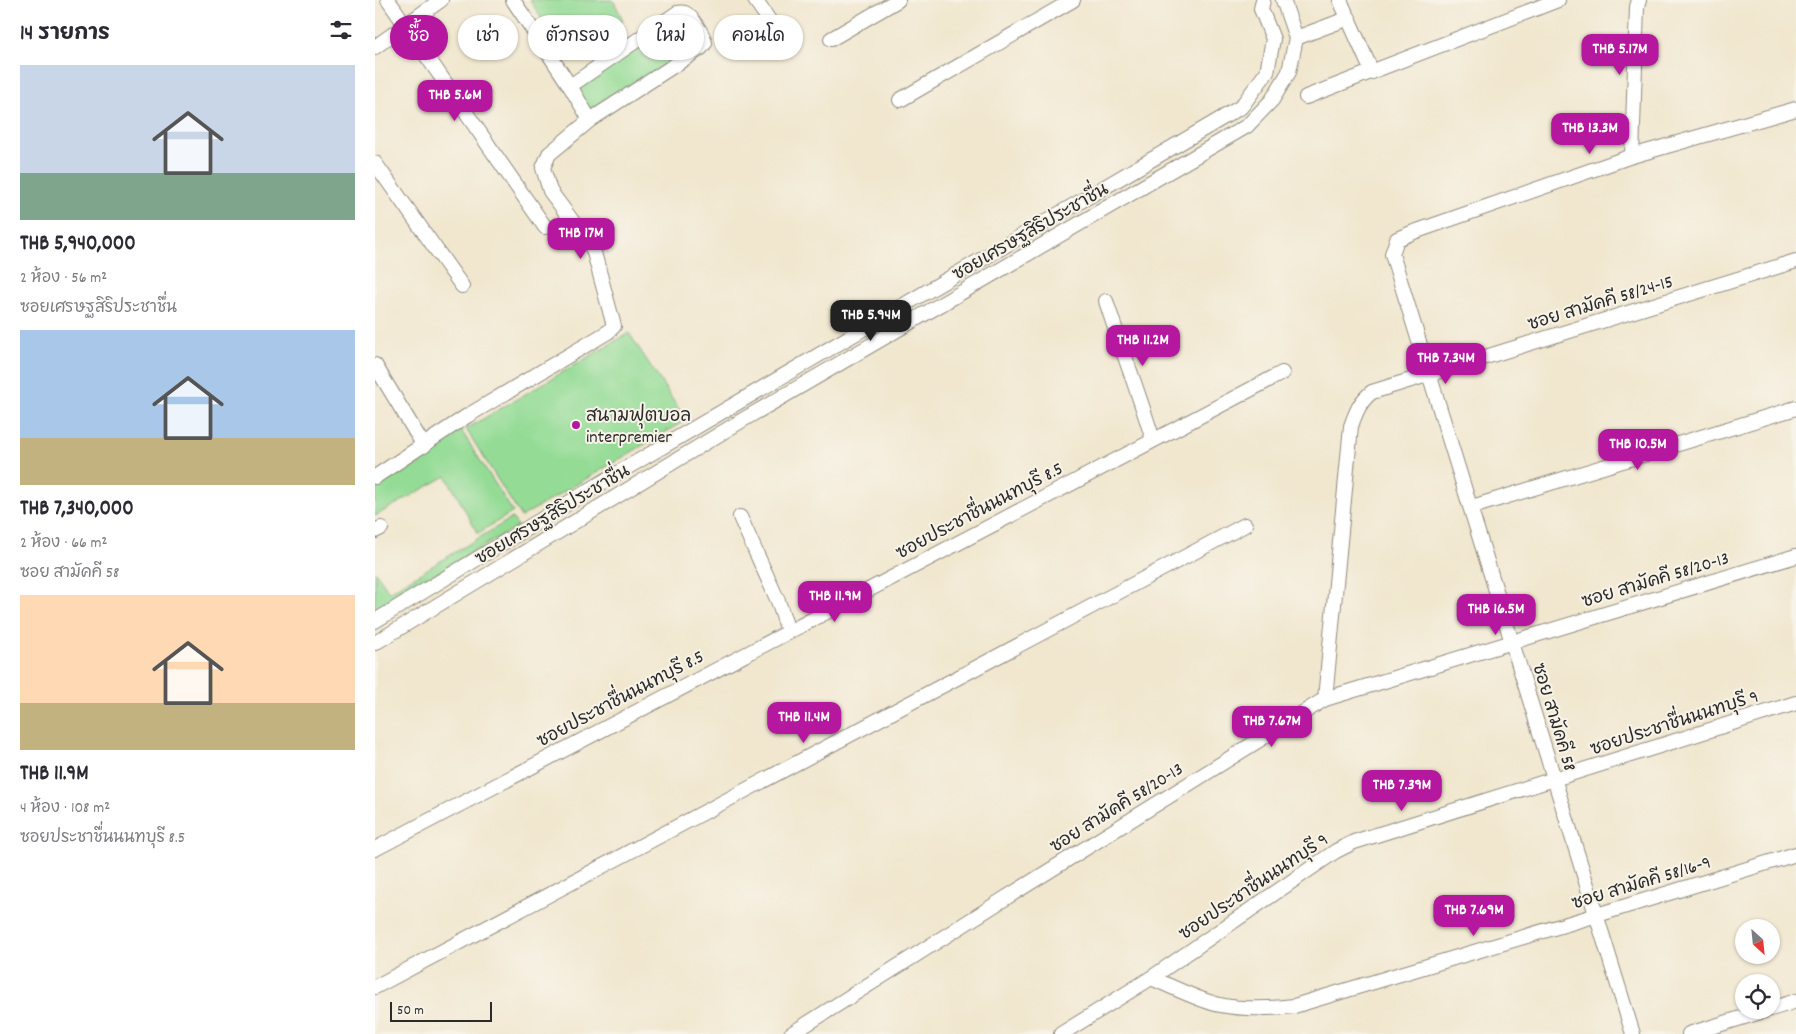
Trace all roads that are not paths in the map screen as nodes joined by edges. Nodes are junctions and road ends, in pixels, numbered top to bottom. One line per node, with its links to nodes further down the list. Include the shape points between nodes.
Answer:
1 (388, 0): 12 (street)
2 (441, 0): 13 (street)
3 (513, 0): 22 (street)
4 (755, 0): 14 (street)
5 (898, 0): 18 (street)
6 (1263, 0): 44 (street, ซอยเศรษฐสิริประชาชื่น, via 1261,9 1273,39 1267,72 1241,107 611,478)
7 (1283, 0): 17 (street)
8 (1340, 0): 15 (street)
9 (1558, 0): 21 (street)
10 (1639, 0): 27 (street)
11 (1064, 2): 24 (street)
12 (399, 15)
13 (420, 15)
14 (766, 15)
15 (1349, 18): 17 (street); 21 (street)
16 (390, 36): 19 (street)
17 (1296, 38): 47 (street, ซอยเศรษฐสิริประชาชื่น, via 1289,72 1272,100 1247,126 747,418)
18 (831, 39)
19 (375, 47)
20 (430, 60): 29 (street)
21 (1373, 72): 23 (street)
22 (570, 86): 26 (street); 26 (street, via 677,13 688,15 705,37 701,48)
23 (1306, 97)
24 (901, 100)
25 (1796, 109): 27 (street)
26 (590, 120): 38 (street, via 549,154 543,168 550,192 593,249 614,326)
27 (1632, 156): 35 (street, ซอย สามัคคี 58, via 1397,238 1392,254)
28 (375, 162): 31 (street)
29 (545, 227)
30 (1796, 261): 35 (street, ซอย สามัคคี 58/24-15)
31 (463, 286)
32 (1106, 301): 37 (street)
33 (375, 365): 38 (street)
34 (1283, 373): 37 (street, ซอยประชาชื่นนนทบุรี 8.5)
35 (1429, 375): 40 (street, ซอย สามัคคี 58); 48 (street, ซอย สามัคคี 58/24-15, via 1372,392 1356,412 1351,426)
36 (1796, 408): 40 (street)
37 (1153, 440): 45 (street, ซอยประชาชื่นนนทบุรี 8.5)
38 (424, 446): 39 (street)
39 (375, 477)
40 (1472, 507): 46 (street, ซอย สามัคคี 58)
41 (740, 518): 45 (street, via 778,601)
42 (1245, 525): 55 (street)
43 (1796, 556): 46 (street, ซอย สามัคคี 58/20-13)
44 (375, 621)
45 (788, 632): 51 (street, ซอยประชาชื่นนนทบุรี 8.5)
46 (1513, 642): 48 (street, ซอย สามัคคี 58/20-13); 50 (street, ซอย สามัคคี 58)
47 (375, 644)
48 (1325, 699): 59 (street, ซอย สามัคคี 58/20-13)
49 (1796, 703): 50 (street, ซอยประชาชื่นนนทบุรี 9)
50 (1555, 780): 53 (street, ซอย สามัคคี 58); 54 (street, ซอยประชาชื่นนนทบุรี 9, via 1354,842 1336,851)
51 (375, 849)
52 (1796, 854): 53 (street, ซอย สามัคคี 58/16-9)
53 (1597, 915): 54 (street, ซอย สามัคคี 58/16-9, via 1294,1006 1267,1009 1218,1004); 61 (street, ซอย สามัคคี 58)
54 (1151, 978): 60 (street, ซอยประชาชื่นนนทบุรี 9)
55 (375, 988)
56 (1796, 1001): 57 (street)
57 (1780, 1006)
58 (1738, 1019): 62 (street)
59 (791, 1034)
60 (1061, 1034)
61 (1633, 1034)
62 (1689, 1034)

